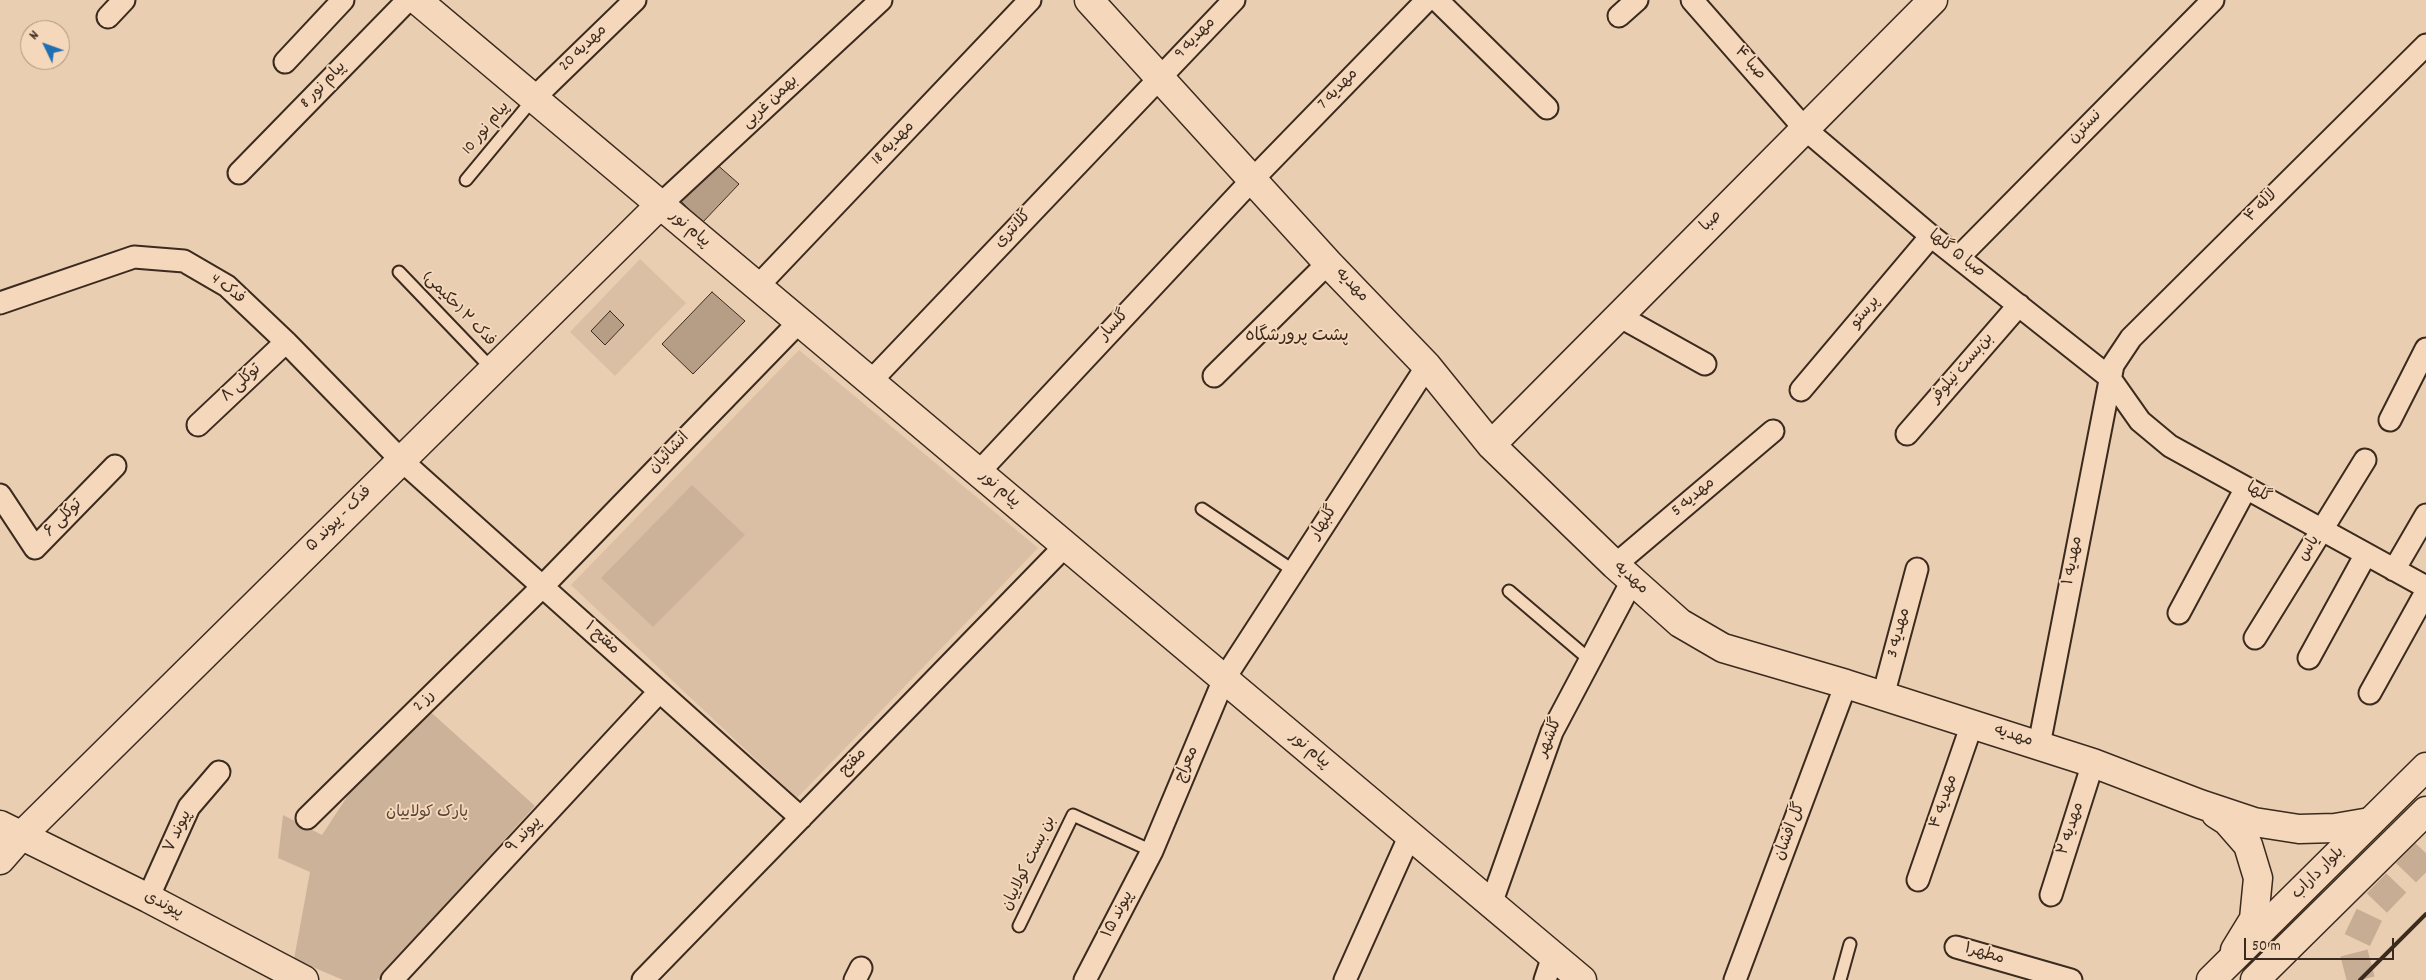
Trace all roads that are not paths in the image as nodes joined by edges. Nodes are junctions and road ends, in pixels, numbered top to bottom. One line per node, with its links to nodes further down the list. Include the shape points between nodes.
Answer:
1 (124, 0): 16 (street)
2 (343, 0): 18 (street)
3 (635, 0): 20 (street, مهدیه 20)
4 (881, 0): 26 (street, بهمن غربی)
5 (1030, 0): 31 (street, مهدیه 18)
6 (1089, 0): 19 (street, مهدیه)
7 (1234, 0): 19 (street, مهدیه 9)
8 (1427, 0): 25 (street, مهدیه 7)
9 (1438, 0): 21 (street)
10 (1636, 0): 15 (street)
11 (1692, 0): 22 (street, صبا ۴)
12 (1933, 0): 22 (street, صبا)
13 (2213, 0): 28 (street, نسترن)
14 (419, 1): 20 (street, پیام نور); 23 (street, پیام نور 8)
15 (1619, 16)
16 (108, 17)
17 (2426, 44): 42 (street, لاله ۴, via 2131,338)
18 (285, 62)
19 (1158, 78): 25 (street, مهدیه); 43 (street, کلانتری)
20 (534, 98): 24 (lane, پیام نور 10); 26 (street, پیام نور)
21 (1547, 108)
22 (1805, 129): 27 (street, صبا ۵ گلها); 34 (street, صبا)
23 (240, 173)
24 (466, 180)
25 (1252, 180): 29 (street, مهدیه); 53 (street, گلسار)
26 (660, 205): 31 (street, پیام نور); 40 (street, فدک - پیوند ۵)
27 (1931, 236): 28 (street, صبا ۵ گلها); 44 (street, پرستو)
28 (1959, 257): 33 (street, صبا ۵ گلها)
29 (1328, 263): 39 (street, مهدیه); 41 (street)
30 (399, 272): 40 (lane, فدک ۲ (حکیمی))
31 (757, 287): 35 (street, پیام نور)
32 (0, 303): 36 (street, فدک 4, via 134,257 184,261 227,286)
33 (2019, 305): 42 (street, صبا ۵ گلها); 48 (street, بن‌بست نیلوفر)
34 (1619, 316): 38 (street); 49 (street, صبا)
35 (798, 322): 43 (street, پیام نور); 65 (street, انشائیان)
36 (286, 342): 46 (street, توکلی ۸); 50 (street, فدک 4)
37 (2426, 349): 45 (street)
38 (1705, 364)
39 (1427, 366): 49 (street, مهدیه); 63 (street, گلبهار)
40 (493, 370): 50 (street, فدک - پیوند ۵)
41 (1214, 376)
42 (2109, 377): 54 (street, گلها, via 2140,421 2163,440); 79 (street, مهدیه ۱)
43 (870, 382): 53 (street, پیام نور)
44 (1801, 390)
45 (2390, 420)
46 (198, 426)
47 (1773, 431): 64 (street, مهدیه 5)
48 (1908, 434)
49 (1491, 445): 64 (street, مهدیه)
50 (401, 460): 65 (street, مفتح ۱); 83 (street, فدک - پیوند ۵)
51 (2365, 460): 58 (street, یاس)
52 (115, 466): 55 (street, توکلی ۶, via 35,548)
53 (978, 473): 59 (street, پیام نور)
54 (2246, 488): 58 (street, گلها); 69 (street)
55 (0, 495)
56 (1202, 509): 63 (lane)
57 (2426, 515): 62 (street)
58 (2323, 529): 60 (street, گلها); 70 (street, یاس)
59 (1065, 546): 73 (street, پیام نور); 87 (street, مفتح)
60 (2366, 554): 62 (street, گلها); 71 (street)
61 (1917, 569): 77 (street, مهدیه 3)
62 (2394, 570): 66 (street, گلها)
63 (1294, 571): 73 (street, گلبهار)
64 (1623, 573): 72 (street, گلشهر); 74 (street, مهدیه, via 1680,623 1723,648)
65 (542, 587): 75 (street, مفتح ۱); 86 (street, رز 2)
66 (2426, 587)
67 (1509, 591): 72 (lane)
68 (2426, 592): 76 (street)
69 (2179, 613)
70 (2255, 638)
71 (2309, 658)
72 (1590, 660): 98 (street, گلشهر, via 1552,732)
73 (1224, 679): 90 (street, پیام نور); 91 (street, معراج)
74 (1846, 684): 77 (street, مهدیه); 110 (street, گل افشان)
75 (659, 692): 87 (street, مفتح ۱); 105 (street, پیوند ۹)
76 (2370, 693)
77 (1884, 696): 78 (street, مهدیه)
78 (1972, 724): 79 (street, مهدیه); 95 (street, مهدیه ۴)
79 (2039, 745): 80 (street, مهدیه)
80 (2094, 763): 84 (street, مهدیه); 96 (street, مهدیه ۲)
81 (2426, 767): 88 (street, بلوار داراب)
82 (219, 772): 97 (street, پیوند ۷, via 189,807)
83 (58, 799): 89 (street, فدک - پیوند ۵); 92 (street, via 47,825)
84 (2200, 804): 88 (street, مهدیه, via 2254,822 2299,829 2335,828); 103 (street, via 2227,821 2248,844 2258,878 2254,919)
85 (2426, 811): 113 (street, بلوار داراب)
86 (308, 818)
87 (800, 818): 106 (street, مفتح)
88 (2370, 822): 103 (street, بلوار داراب)
89 (10, 830): 92 (street, پیوندی); 93 (street, فدک - پیوند ۵)
90 (1410, 836): 98 (street, پیام نور); 108 (street)
91 (1152, 851): 99 (lane, بن بست کولاییان, via 1073,815); 107 (street, پیوند ۱۵)
92 (57, 854): 94 (street); 97 (street, پیوندی)
93 (0, 860)
94 (0, 866)
95 (1918, 880)
96 (2051, 895)
97 (148, 898): 104 (street, پیوندی)
98 (1491, 904): 102 (street, پیام نور)
99 (1018, 926)
100 (1850, 944): 111 (lane)
101 (1956, 947): 112 (street, مطهر۱)
102 (1549, 968): 109 (street, پیام نور)
103 (2216, 975)
104 (304, 980)
105 (392, 980)
106 (643, 980)
107 (1085, 980)
108 (1345, 980)
109 (1582, 980)
110 (1735, 980)
111 (1840, 980)
112 (2070, 980)
113 (2255, 980)

